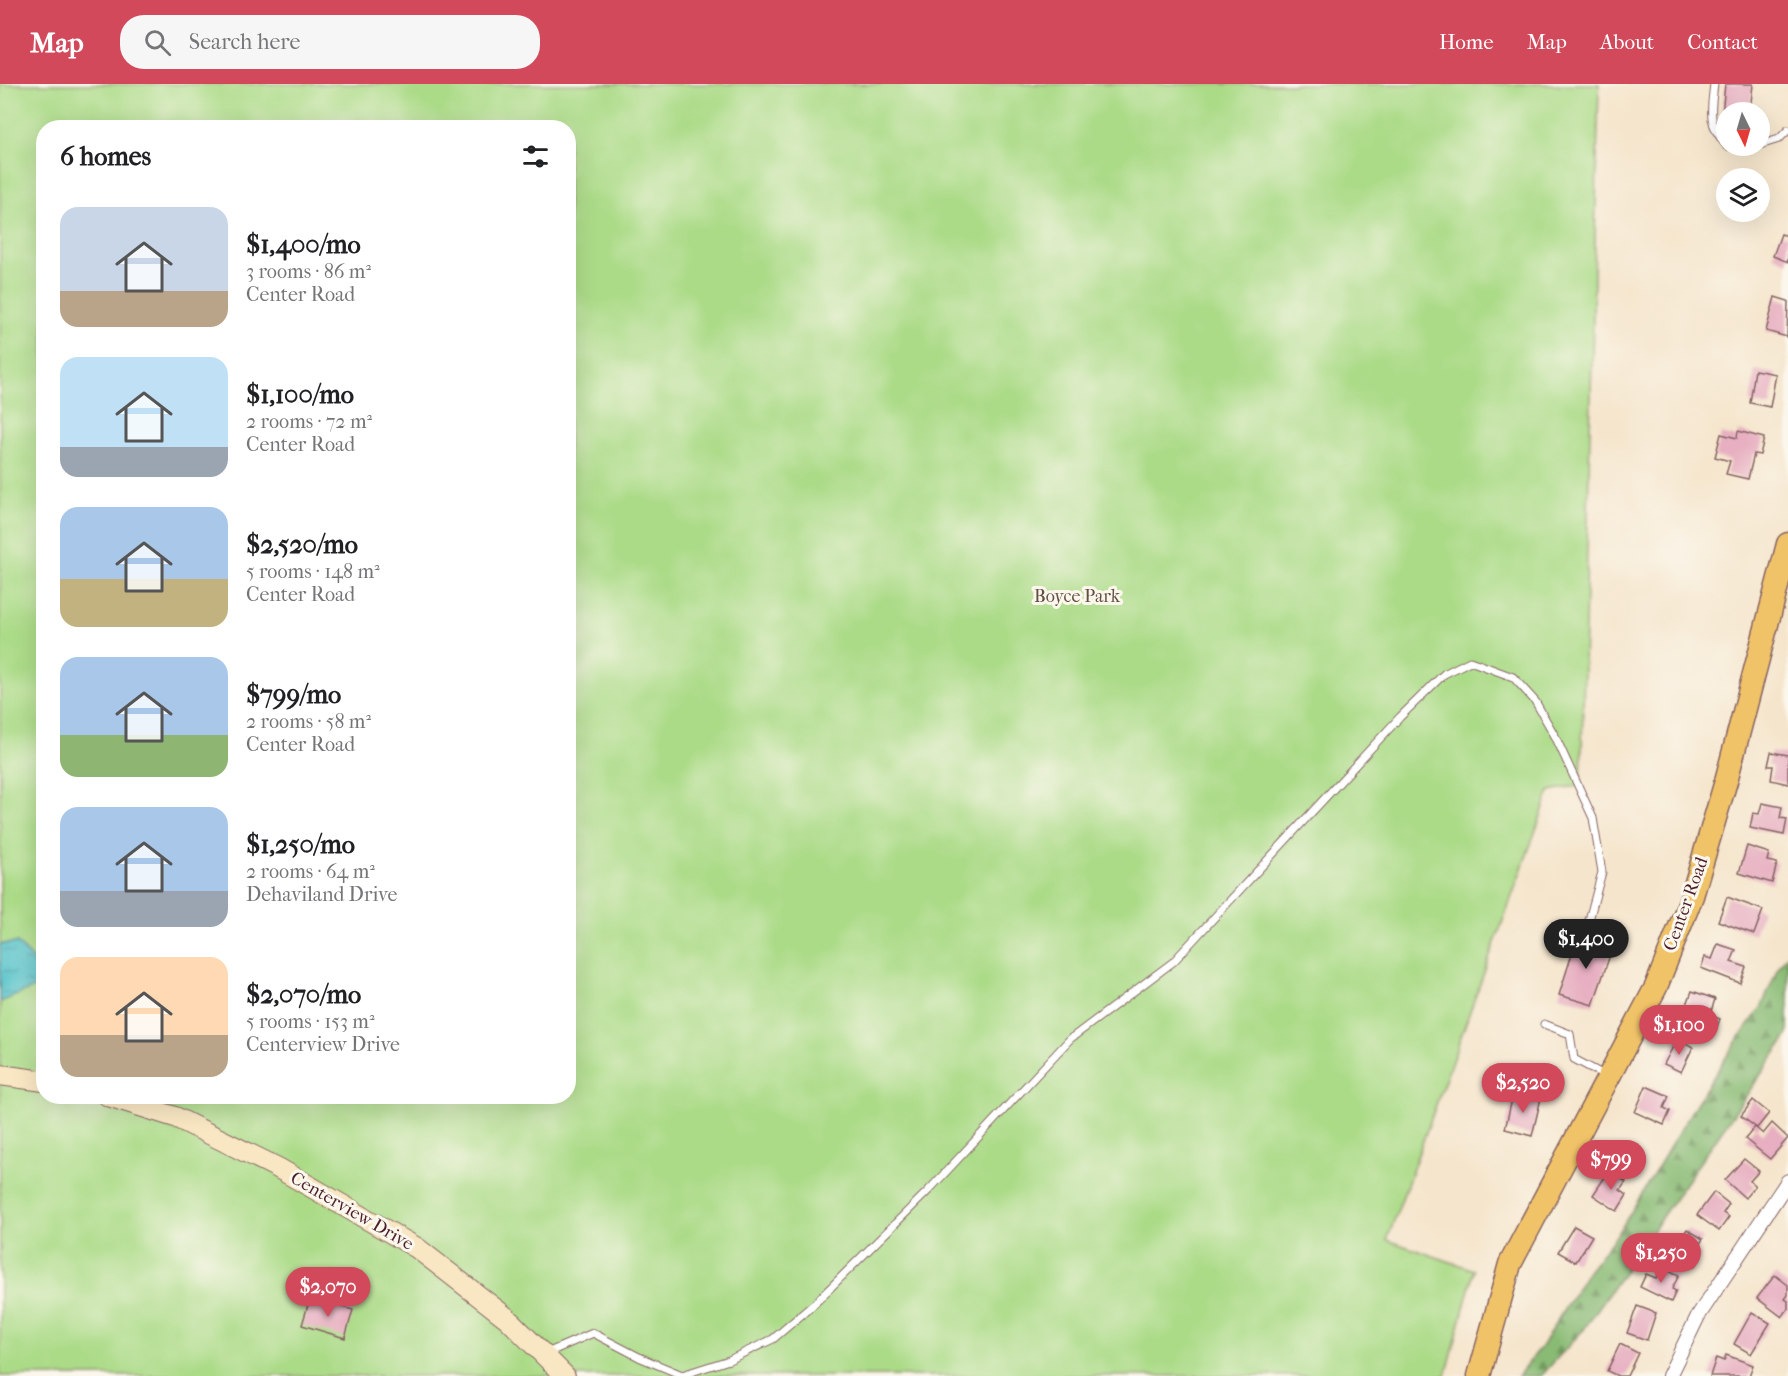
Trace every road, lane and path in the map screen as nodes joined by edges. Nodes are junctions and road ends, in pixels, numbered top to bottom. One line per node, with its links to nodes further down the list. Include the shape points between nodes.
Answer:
1 (1714, 84): 3 (lane, via 1711,115)
2 (1788, 130): 4 (lane)
3 (1716, 134)
4 (1770, 142)
5 (1788, 544): 9 (main road, Center Road, via 1692,896 1656,987)
6 (1589, 920): 13 (lane, via 1602,872 1593,818 1535,701 1513,677 1470,661 1444,674 1173,962 1070,1039 929,1190 814,1304 773,1339 729,1360 682,1375 593,1333)
7 (1544, 1024): 9 (lane, via 1570,1034 1574,1059)
8 (0, 1075): 10 (street)
9 (1609, 1078): 15 (main road, Center Road, via 1510,1264)
10 (36, 1080)
11 (134, 1104): 13 (street, Centerview Drive, via 175,1117 278,1168 417,1248 507,1318)
12 (1788, 1181): 16 (street, via 1698,1316)
13 (544, 1354): 14 (street, Centerview Drive)
14 (565, 1376)
15 (1479, 1376)
16 (1669, 1376)

